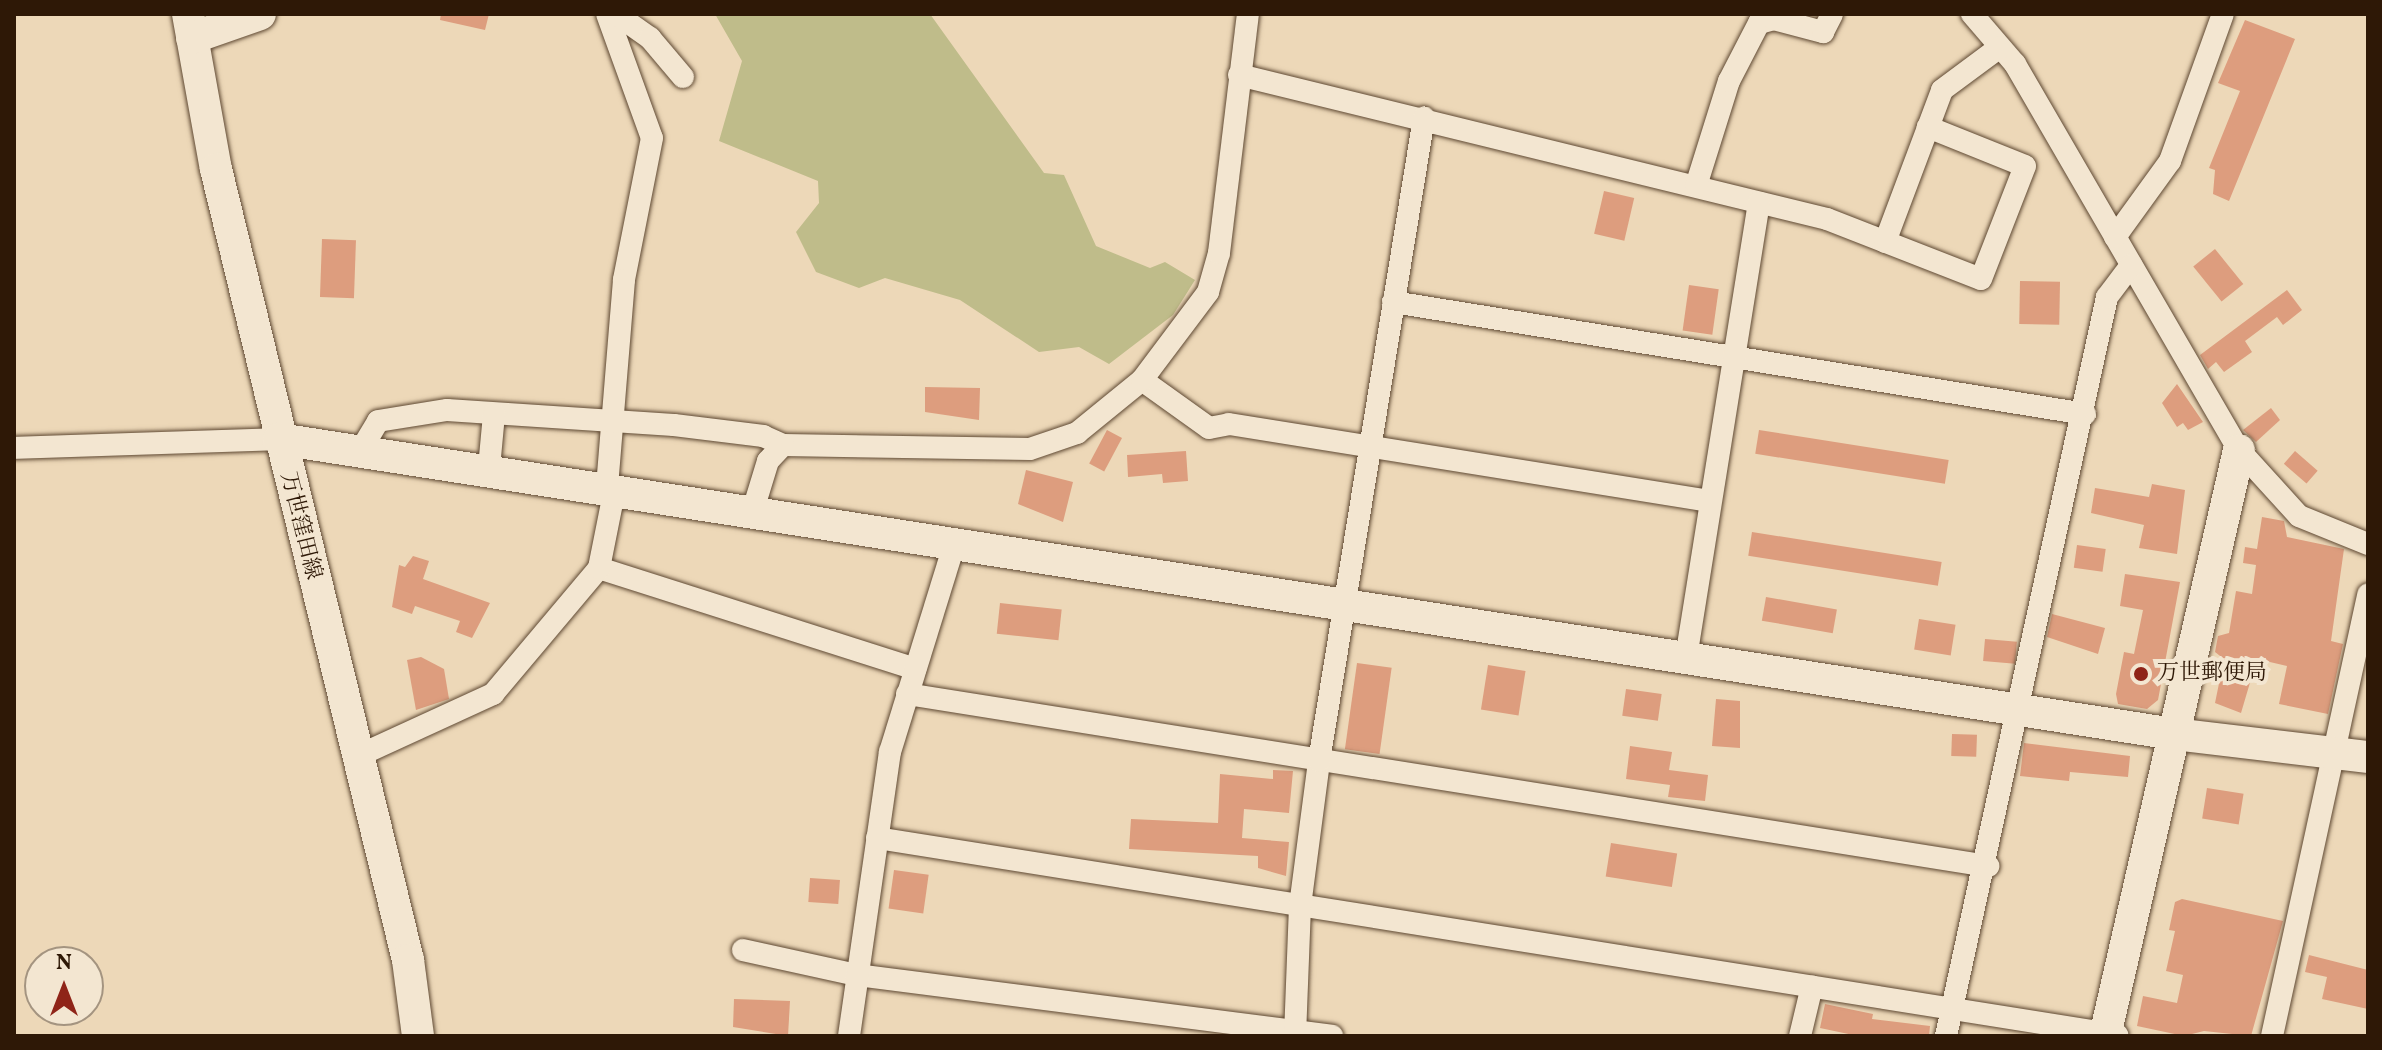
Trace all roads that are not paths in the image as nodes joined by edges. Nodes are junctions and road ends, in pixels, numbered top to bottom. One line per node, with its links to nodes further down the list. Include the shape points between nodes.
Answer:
1 (260, 14): 8 (street)
2 (607, 14): 24 (street, via 652,138 624,280)
3 (616, 14): 11 (street, via 650,38)
4 (1248, 14): 10 (street)
5 (1832, 14): 14 (street, via 1823,32 1774,19 1759,23 1729,81)
6 (1972, 14): 9 (street)
7 (2223, 14): 16 (street, via 2170,161)
8 (190, 26): 25 (street, 万世窪田線)
9 (2000, 47): 13 (street, via 1952,77); 16 (street)
10 (1239, 75): 12 (street); 21 (street, via 1219,253 1208,292)
11 (683, 77)
12 (1424, 118): 14 (street); 19 (street)
13 (1928, 127): 17 (street); 17 (street, via 2025,166 1981,279)
14 (1696, 186): 15 (street)
15 (1759, 203): 17 (street); 20 (street)
16 (2115, 237): 18 (street)
17 (1885, 242)
18 (2131, 265): 23 (street, via 2107,297); 30 (street)
19 (1393, 302): 20 (street); 29 (street)
20 (1732, 356): 23 (street); 33 (street)
21 (1142, 380): 26 (street, via 1077,433 1030,449); 29 (street, via 1209,428 1229,424)
22 (494, 414): 24 (street); 28 (street, via 399,415 378,421); 31 (street)
23 (2085, 414): 43 (street)
24 (610, 419): 26 (street, via 763,436); 32 (street)
25 (279, 439): 27 (street); 28 (street); 46 (street, 万世窪田線)
26 (783, 445): 34 (street, via 768,461)
27 (14, 448)
28 (362, 448): 31 (street)
29 (1370, 448): 33 (street); 39 (street)
30 (2239, 450): 36 (street, via 2299,516); 44 (street)
31 (489, 468): 32 (street)
32 (611, 487): 34 (street); 37 (street)
33 (1709, 501): 40 (street)
34 (753, 510): 35 (street)
35 (955, 542): 39 (street); 41 (street)
36 (2368, 544)
37 (599, 568): 41 (street); 46 (street, via 493,694)
38 (2368, 594): 45 (street)
39 (1344, 604): 40 (street); 48 (street)
40 (1686, 658): 43 (street)
41 (915, 669): 42 (street)
42 (907, 694): 48 (street); 49 (street, via 890,752)
43 (2014, 710): 44 (street); 50 (street)
44 (2174, 734): 45 (street); 57 (street)
45 (2333, 753): 47 (street); 63 (street)
46 (358, 756): 58 (street, 万世窪田線, via 408,960)
47 (2368, 757)
48 (1319, 761): 50 (street); 51 (street)
49 (877, 838): 51 (street); 53 (street)
50 (1988, 866): 55 (street)
51 (1300, 906): 54 (street); 56 (street)
52 (743, 950): 53 (street)
53 (857, 975): 56 (street); 59 (street)
54 (1812, 986): 55 (street); 61 (street)
55 (1953, 1009): 57 (street); 62 (street)
56 (1295, 1033): 60 (street)
57 (2110, 1035)
58 (418, 1036)
59 (849, 1036)
60 (1332, 1036)
61 (1800, 1036)
62 (1946, 1036)
63 (2272, 1036)

